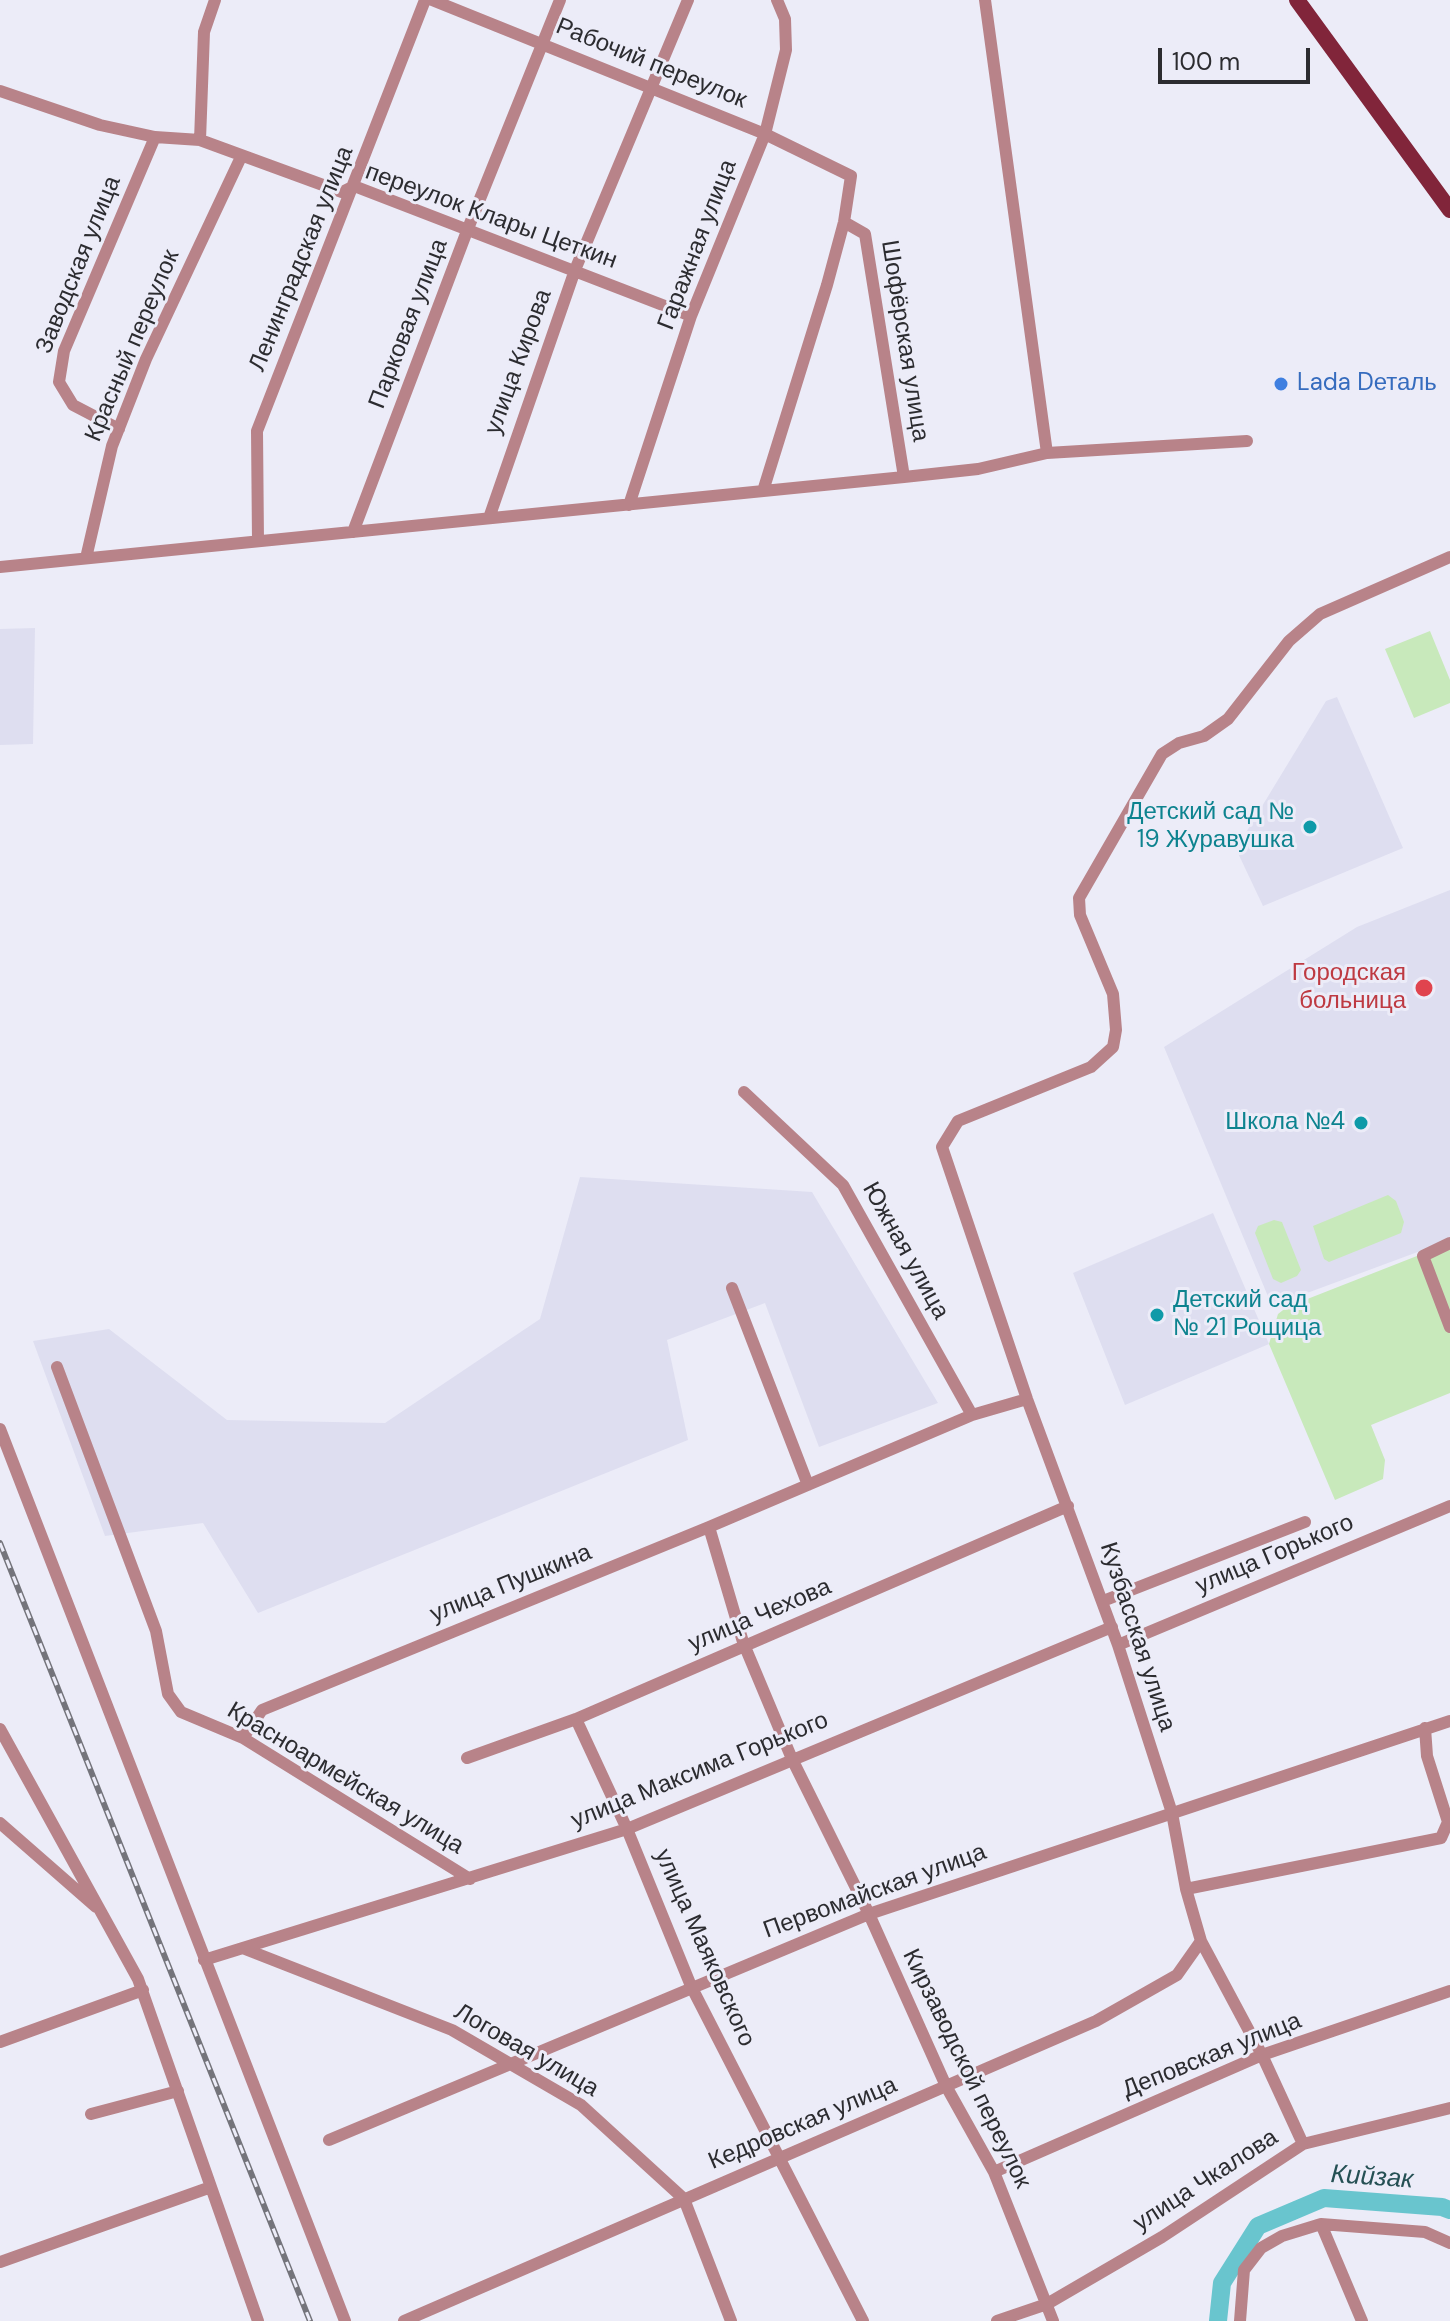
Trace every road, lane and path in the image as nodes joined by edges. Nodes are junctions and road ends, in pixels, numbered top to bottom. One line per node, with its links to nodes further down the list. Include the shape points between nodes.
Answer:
1 (215, 0): 14 (street, via 204,32)
2 (425, 0): 16 (street, Ленинградская улица)
3 (432, 0): 9 (street, Рабочий переулок)
4 (560, 0): 9 (street, Парковая улица)
5 (688, 0): 10 (street, улица Кирова)
6 (777, 0): 12 (street, Гаражная улица, via 785,19 786,50)
7 (985, 0): 24 (street)
8 (1297, 0): 17 (main road)
9 (542, 43): 10 (street, Рабочий переулок); 19 (street, Парковая улица)
10 (650, 87): 12 (street, Рабочий переулок); 20 (street, улица Кирова)
11 (0, 91): 13 (street, переулок Клары Цеткин, via 100,125)
12 (765, 134): 18 (street, Рабочий переулок, via 851,176); 21 (street, Гаражная улица)
13 (155, 137): 14 (street, переулок Клары Цеткин); 22 (street, Заводская улица, via 64,351 59,382 73,405)
14 (200, 140): 15 (street, переулок Клары Цеткин)
15 (241, 157): 16 (street, переулок Клары Цеткин, via 342,192); 22 (street, Красный переулок, via 146,359)
16 (354, 186): 19 (street, переулок Клары Цеткин); 30 (street, Ленинградская улица, via 257,431)
17 (1450, 210)
18 (844, 222): 25 (street, Шофёрская улица, via 865,234); 26 (street)
19 (467, 231): 20 (street, переулок Клары Цеткин); 29 (street, Парковая улица)
20 (575, 270): 21 (street, переулок Клары Цеткин); 28 (street, улица Кирова)
21 (691, 316): 27 (street, Гаражная улица)
22 (119, 429): 32 (street, Красный переулок)
23 (1247, 441): 24 (street)
24 (1047, 453): 25 (street, via 978,469)
25 (904, 477): 26 (street)
26 (763, 491): 27 (street)
27 (629, 505): 28 (street)
28 (489, 518): 29 (street)
29 (353, 532): 30 (street)
30 (258, 541): 32 (street)
31 (1450, 557): 39 (street, Кузбасская улица, via 1320,614 1289,641 1228,719 1162,754 1079,898 1080,915 1113,994 1113,1047 1091,1067 958,1121 945,1137 943,1155)
32 (86, 558): 33 (street)
33 (0, 567)
34 (744, 1092): 40 (street, Южная улица, via 843,1185)
35 (1450, 1243): 37 (street, via 1423,1256)
36 (732, 1288): 42 (street)
37 (1450, 1327)
38 (57, 1367): 55 (street, Красноармейская улица, via 156,1631 168,1694 181,1712)
39 (1027, 1399): 40 (street, улица Пушкина); 43 (street, Кузбасская улица)
40 (972, 1415): 42 (street, улица Пушкина)
41 (0, 1429): 67 (street)
42 (808, 1485): 46 (street, улица Пушкина)
43 (1068, 1506): 47 (street, Кузбасская улица); 50 (street, улица Чехова)
44 (1450, 1506): 49 (street, улица Горького)
45 (1305, 1522): 47 (street)
46 (709, 1527): 50 (street, Кирзаводской переулок); 55 (street, улица Пушкина, via 262,1710)
47 (1103, 1601): 48 (street, Кузбасская улица)
48 (1112, 1627): 49 (street, Кузбасская улица); 57 (street, улица Максима Горького)
49 (1118, 1645): 58 (street, Кузбасская улица)
50 (745, 1647): 51 (street, улица Чехова); 57 (street, Кирзаводской переулок)
51 (576, 1719): 56 (street, улица Чехова); 60 (street, улица Маяковского)
52 (1450, 1721): 53 (street, Первомайская улица)
53 (1425, 1728): 58 (street, Первомайская улица); 62 (street, via 1427,1756 1448,1822 1441,1838)
54 (0, 1729): 64 (street)
55 (243, 1738): 61 (street, Красноармейская улица)
56 (467, 1758)
57 (792, 1759): 60 (street, улица Максима Горького); 63 (street, Кирзаводской переулок)
58 (1172, 1813): 62 (street, Кузбасская улица); 63 (street, Первомайская улица)
59 (0, 1823): 64 (street)
60 (627, 1829): 61 (street, улица Максима Горького); 68 (street, улица Маяковского)
61 (470, 1879): 66 (street, улица Максима Горького)
62 (1186, 1889): 65 (street, Кузбасская улица)
63 (869, 1914): 68 (street, Первомайская улица); 74 (street, Кирзаводской переулок)
64 (104, 1915): 69 (street)
65 (1201, 1941): 72 (street, Кузбасская улица); 74 (street, Кедровская улица, via 1177,1975 1096,2021)
66 (245, 1949): 67 (street, улица Максима Горького); 73 (street, Логовая улица, via 452,2030)
67 (204, 1960): 89 (street)
68 (691, 1986): 73 (street, Первомайская улица); 80 (street, улица Маяковского)
69 (143, 1990): 71 (street); 75 (street)
70 (1450, 1991): 72 (street, Деповская улица)
71 (0, 2042)
72 (1262, 2055): 79 (street, Кузбасская улица); 81 (street, Деповская улица)
73 (512, 2066): 78 (street, Первомайская улица); 83 (street, Логовая улица, via 581,2105)
74 (946, 2086): 80 (street, Кедровская улица); 81 (street, Кирзаводской переулок)
75 (178, 2091): 77 (street); 82 (street)
76 (1450, 2108): 79 (street, улица Чкалова)
77 (91, 2114)
78 (329, 2140)
79 (1303, 2144): 87 (street, улица Чкалова, via 1162,2237)
80 (782, 2157): 83 (street, Кедровская улица); 92 (street, улица Маяковского)
81 (994, 2172): 87 (street, Кирзаводской переулок)
82 (211, 2187): 86 (street); 88 (street)
83 (684, 2199): 90 (street, Кедровская улица); 91 (street, Логовая улица)
84 (1321, 2224): 85 (street, via 1425,2232); 95 (street, via 1261,2248 1244,2270); 96 (street)
85 (1450, 2243)
86 (0, 2262)
87 (1047, 2304): 93 (street, улица Чкалова); 94 (street, Кирзаводской переулок)
88 (258, 2321)
89 (345, 2321)
90 (404, 2321)
91 (731, 2321)
92 (863, 2321)
93 (997, 2321)
94 (1053, 2321)
95 (1240, 2321)
96 (1362, 2321)

